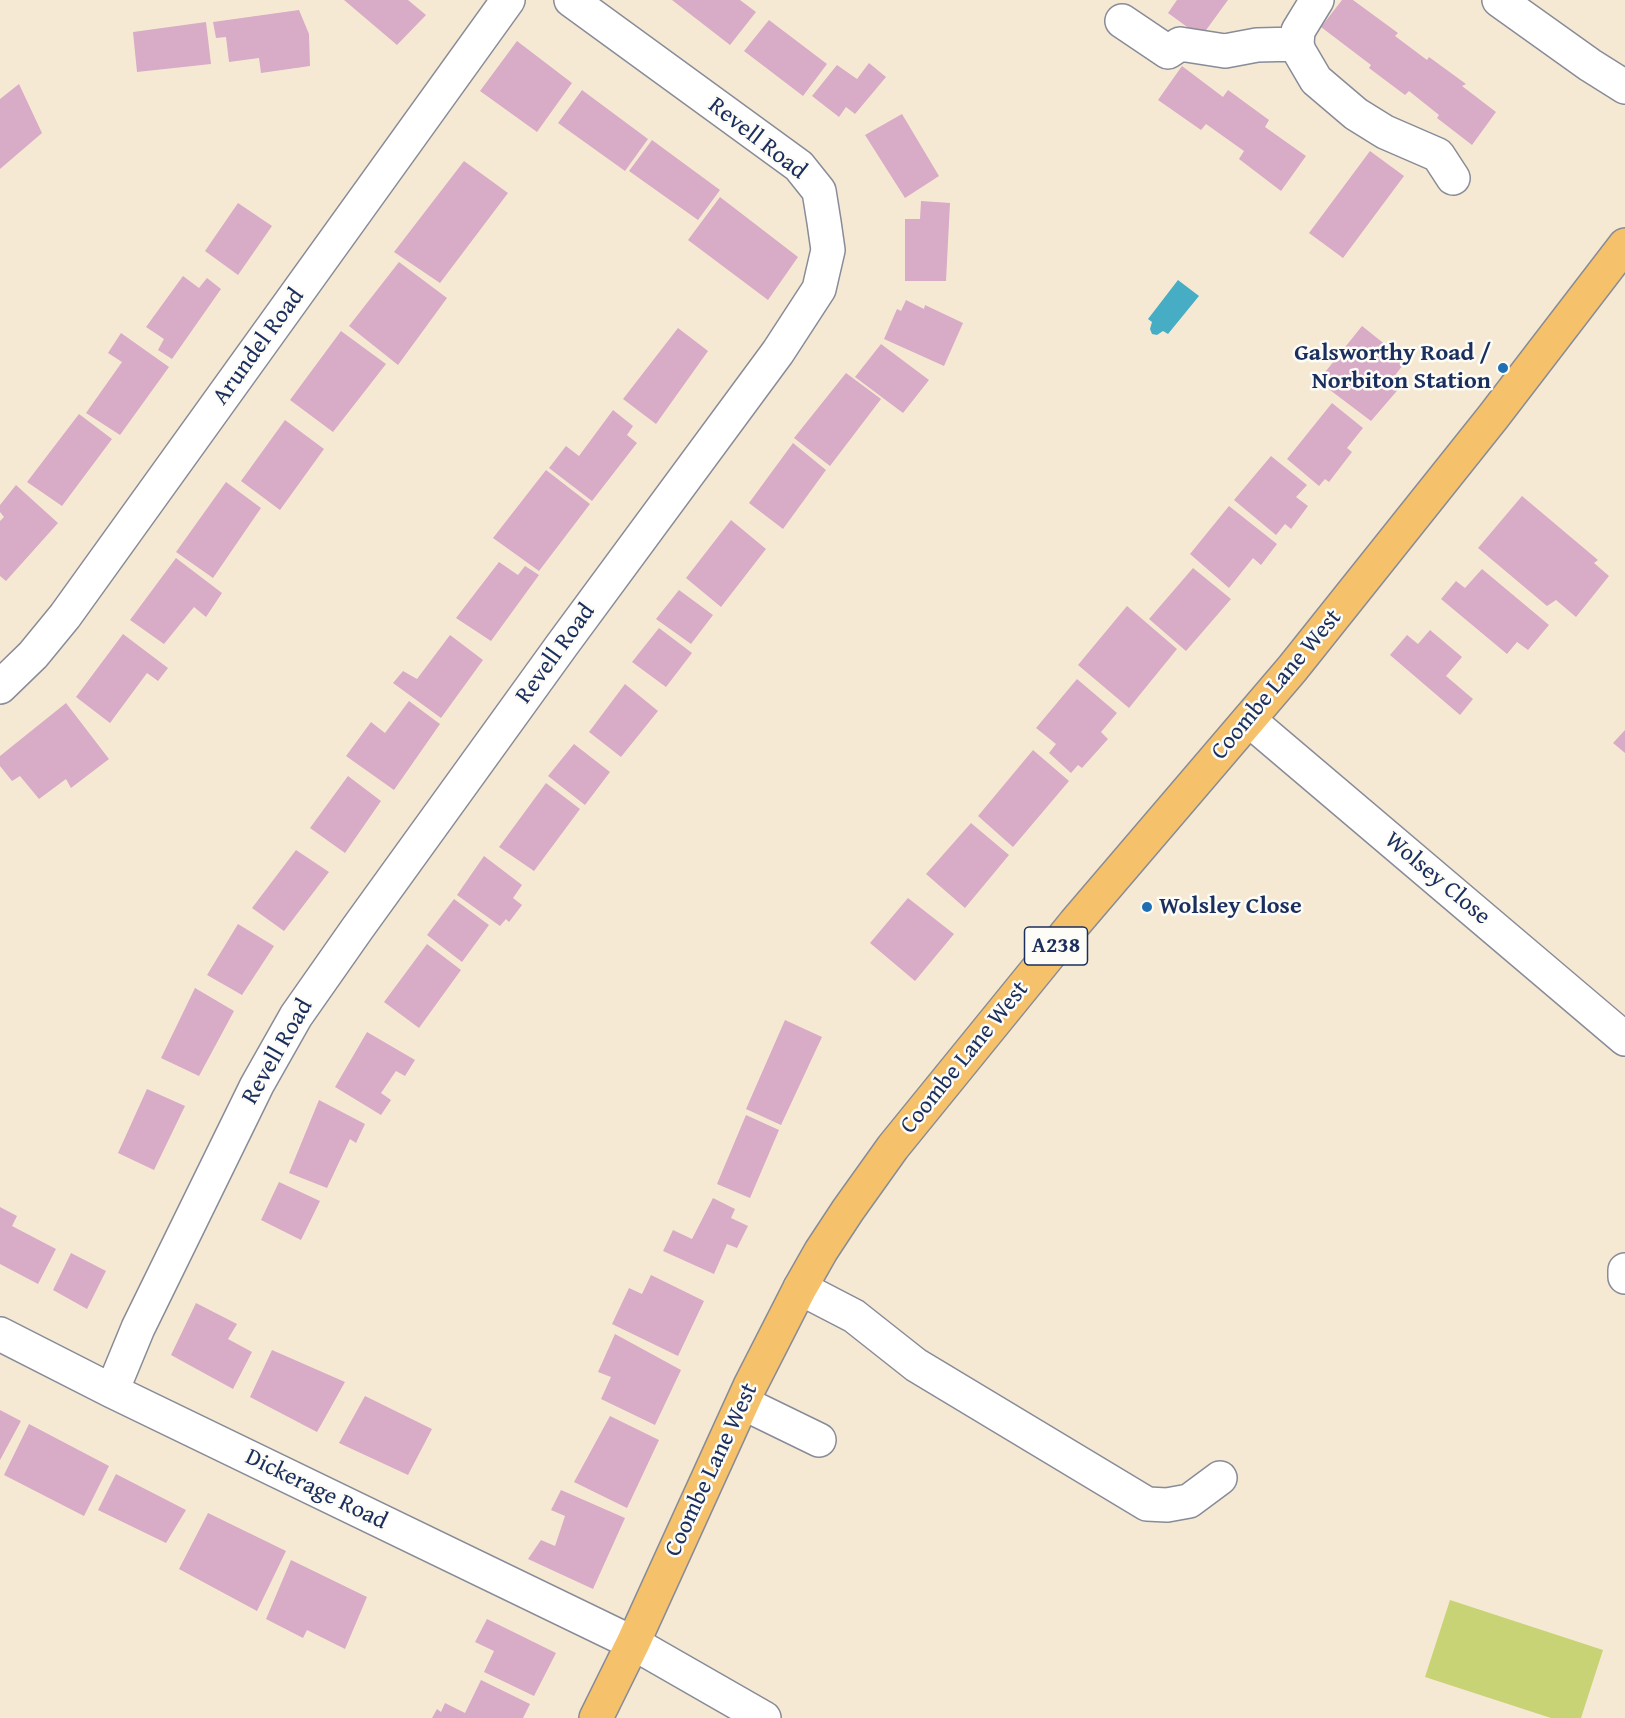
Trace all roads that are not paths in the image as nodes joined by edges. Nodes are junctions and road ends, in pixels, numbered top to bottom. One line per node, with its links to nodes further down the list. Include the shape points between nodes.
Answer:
1 (508, 0): 10 (street, Arundel Road, via 65,616)
2 (571, 0): 17 (street, Revell Road, via 799,166 819,191 828,250 819,289 778,352 296,1016 252,1096 138,1328)
3 (1317, 0): 6 (street, via 1298,31)
4 (1499, 0): 7 (street)
5 (1122, 21): 6 (street, via 1168,52 1180,44 1225,51)
6 (1297, 44): 8 (street, via 1316,80 1356,114 1385,132 1438,155)
7 (1625, 87)
8 (1453, 178)
9 (1625, 244): 11 (main road, Coombe Lane West / A238, via 1405,529)
10 (0, 687)
11 (1249, 720): 12 (street, Wolsey Close); 15 (main road, Coombe Lane West / A238, via 1074,922 893,1147 842,1218)
12 (1625, 1039)
13 (1625, 1270): 14 (street)
14 (1625, 1277)
15 (800, 1288): 18 (main road, Coombe Lane West / A238); 20 (street, via 854,1316 916,1365 1147,1504 1189,1501)
16 (0, 1334): 17 (street, Dickerage Road)
17 (112, 1391): 21 (street, Dickerage Road)
18 (743, 1403): 19 (street); 21 (main road, Coombe Lane West / A238)
19 (819, 1440)
20 (1220, 1478)
21 (633, 1642): 22 (main road, Coombe Lane West / A238); 23 (street, Dickerage Road)
22 (596, 1718)
23 (764, 1718)

